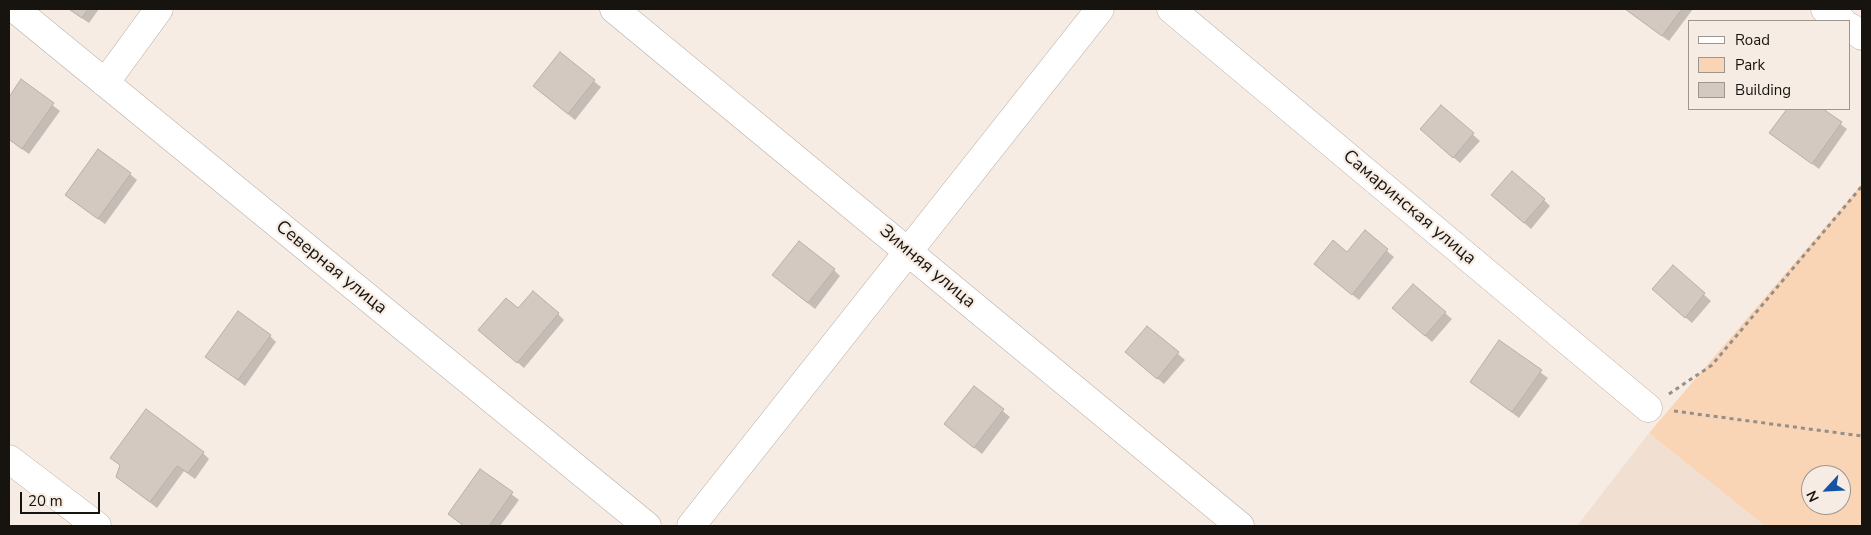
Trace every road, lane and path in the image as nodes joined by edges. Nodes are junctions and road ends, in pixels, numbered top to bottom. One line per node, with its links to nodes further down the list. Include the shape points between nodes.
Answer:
1 (15, 9): 10 (street, Северная улица)
2 (159, 9): 10 (street)
3 (614, 9): 12 (street, Зимняя улица)
4 (1100, 9): 12 (street)
5 (1171, 9): 13 (street, Самаринская улица)
6 (1825, 9): 7 (street)
7 (1841, 20)
8 (1851, 28): 9 (street)
9 (1862, 36)
10 (105, 82): 17 (street, Северная улица)
11 (1862, 186): 13 (path, via 1712,365)
12 (908, 252): 18 (street); 19 (street, Зимняя улица)
13 (1648, 408): 14 (path)
14 (1862, 436)
15 (9, 459): 16 (street)
16 (97, 526)
17 (647, 526)
18 (691, 526)
19 (1240, 526)

